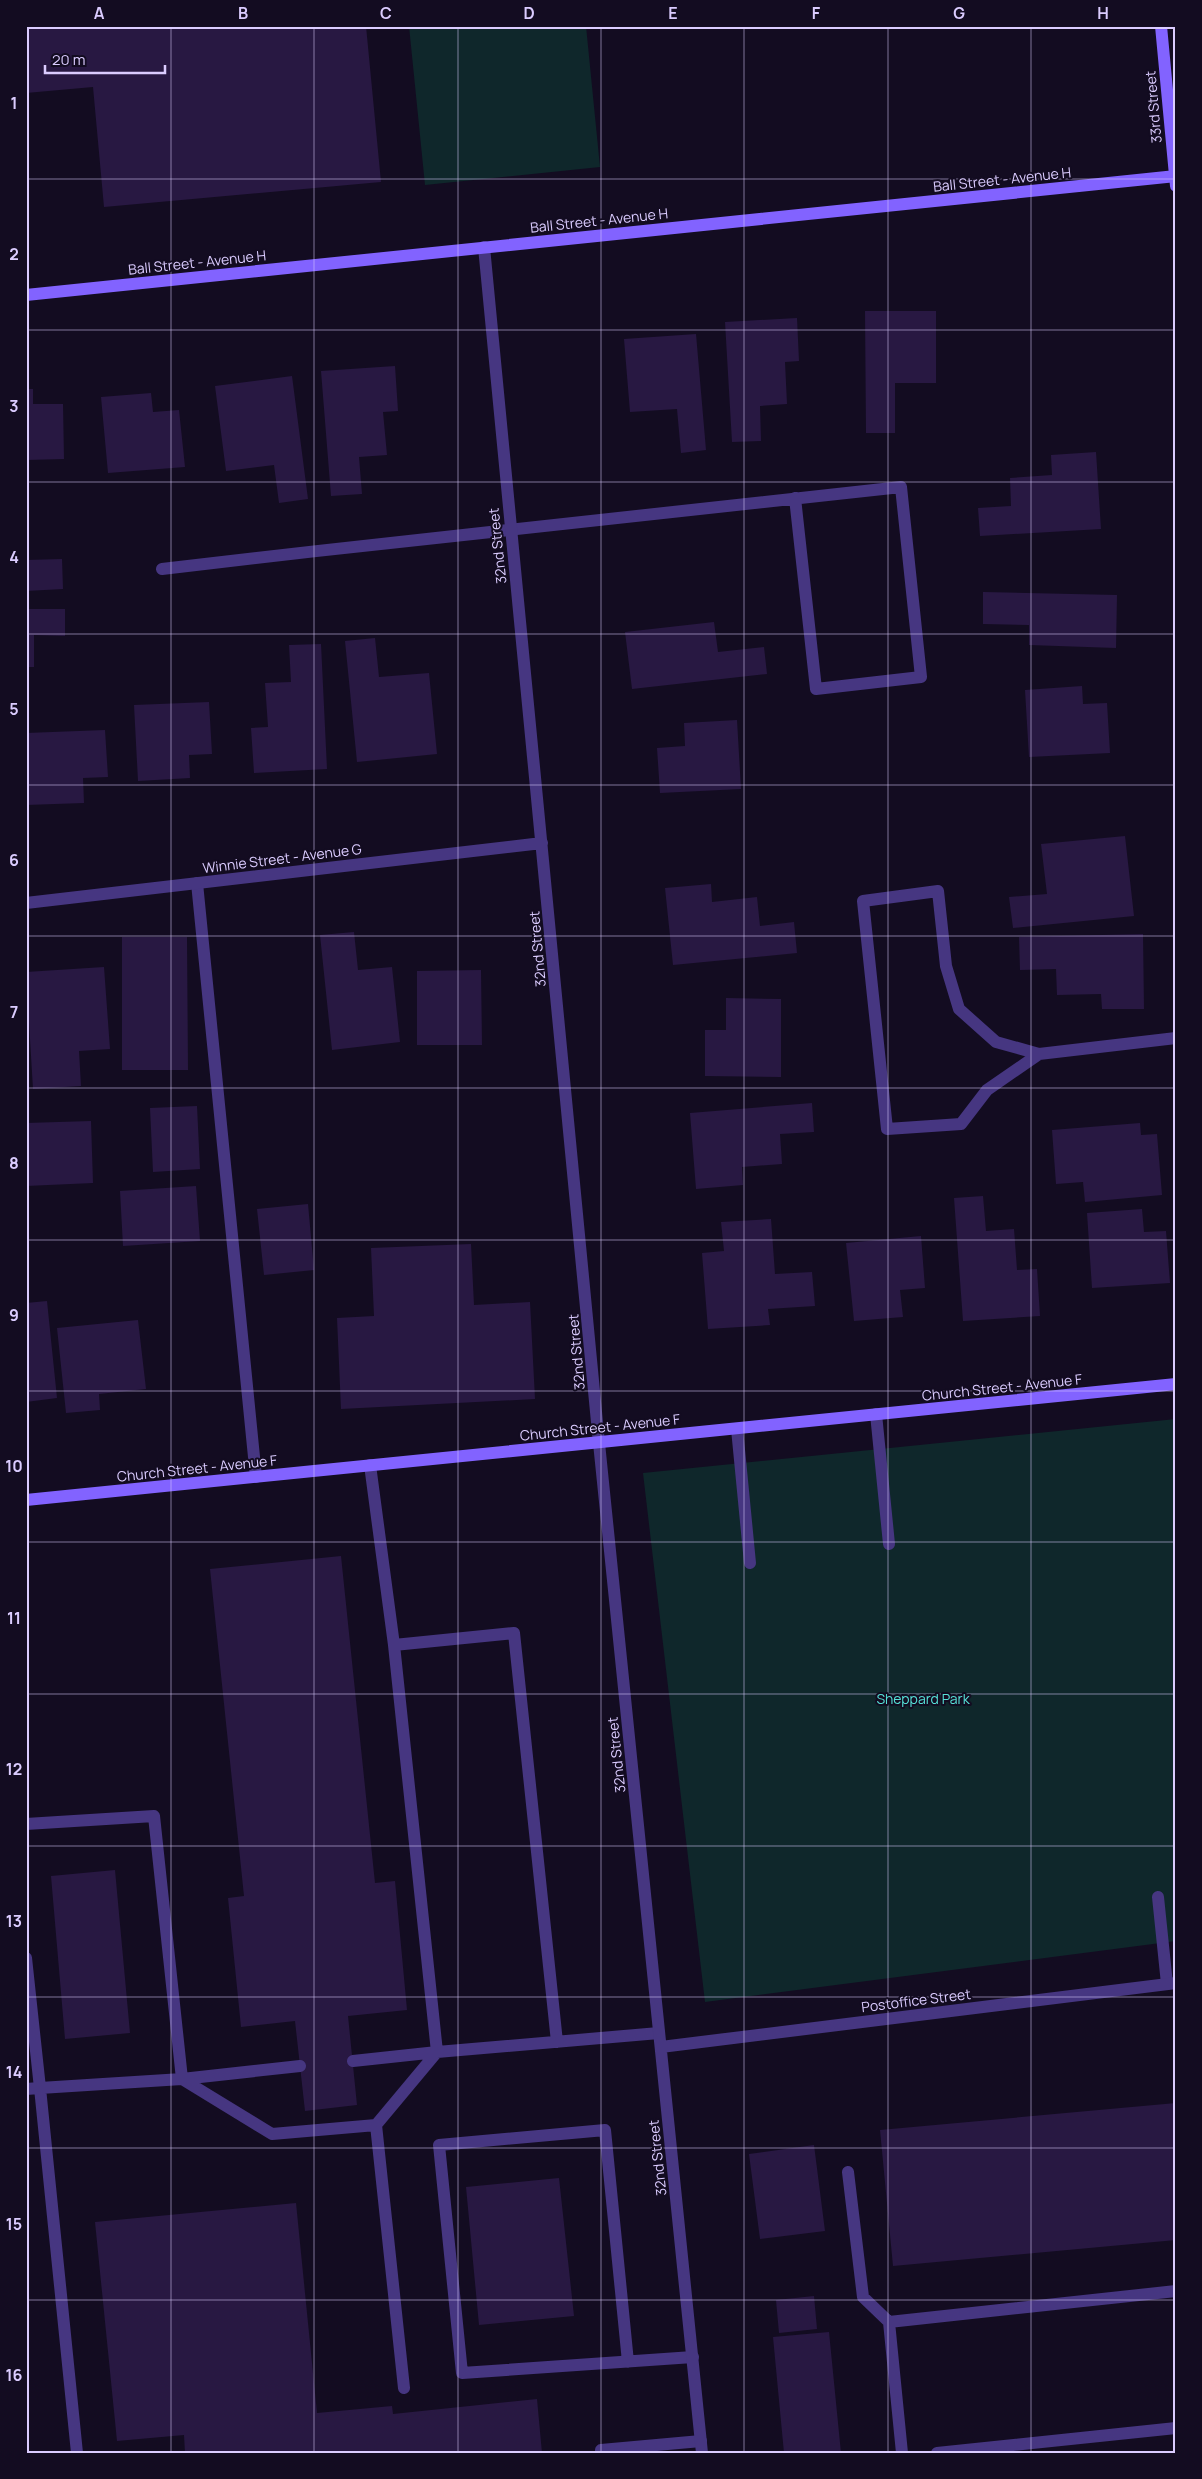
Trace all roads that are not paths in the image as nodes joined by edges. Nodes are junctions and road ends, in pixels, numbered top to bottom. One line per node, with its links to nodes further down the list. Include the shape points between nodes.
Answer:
1 (1161, 26): 2 (street, 33rd Street)
2 (1175, 179): 3 (street, Ball Street - Avenue H)
3 (484, 247): 4 (street, Ball Street - Avenue H); 6 (street, 32nd Street)
4 (26, 295)
5 (795, 498): 5 (street, via 816,689 921,677 901,487); 6 (street)
6 (510, 528): 7 (street); 8 (street, 32nd Street)
7 (162, 568)
8 (542, 843): 9 (street, Winnie Street - Avenue G); 16 (street, 32nd Street)
9 (197, 883): 10 (street, Winnie Street - Avenue G); 18 (street)
10 (26, 902)
11 (1176, 1038): 12 (street)
12 (1038, 1054): 12 (street, via 996,1042 960,1009 946,966 938,891 863,901 887,1129 961,1124 987,1090)
13 (1176, 1384): 14 (street, Church Street - Avenue F)
14 (876, 1414): 15 (street, Church Street - Avenue F); 20 (street)
15 (737, 1429): 16 (street, Church Street - Avenue F); 21 (street)
16 (599, 1442): 17 (street, Church Street - Avenue F); 27 (street, 32nd Street)
17 (370, 1465): 18 (street, Church Street - Avenue F); 22 (street)
18 (256, 1477): 19 (street, Church Street - Avenue F)
19 (26, 1500)
20 (889, 1544)
21 (750, 1563)
22 (394, 1645): 28 (street, via 514,1633); 30 (street)
23 (26, 1824): 33 (street, via 154,1816)
24 (1158, 1897): 26 (street)
25 (26, 1958): 34 (street)
26 (1171, 1983): 29 (street, Postoffice Street)
27 (659, 2032): 28 (street); 29 (street, 32nd Street)
28 (557, 2042): 30 (street)
29 (661, 2047): 40 (street, 32nd Street)
30 (437, 2052): 31 (street); 36 (street)
31 (353, 2061)
32 (300, 2066): 33 (street)
33 (182, 2079): 34 (street); 36 (street, via 272,2134)
34 (40, 2088): 35 (street); 46 (street)
35 (26, 2089)
36 (376, 2125): 42 (street)
37 (848, 2172): 39 (street, via 863,2297)
38 (1176, 2291): 39 (street)
39 (890, 2322): 48 (street)
40 (693, 2357): 41 (street); 44 (street, 32nd Street)
41 (628, 2362): 41 (street, via 462,2373 439,2145 605,2130)
42 (404, 2388)
43 (1176, 2428): 45 (street)
44 (702, 2447): 47 (street, via 601,2450)
45 (961, 2452): 49 (street)
46 (77, 2453)
47 (601, 2453)
48 (902, 2453)
49 (937, 2453)

